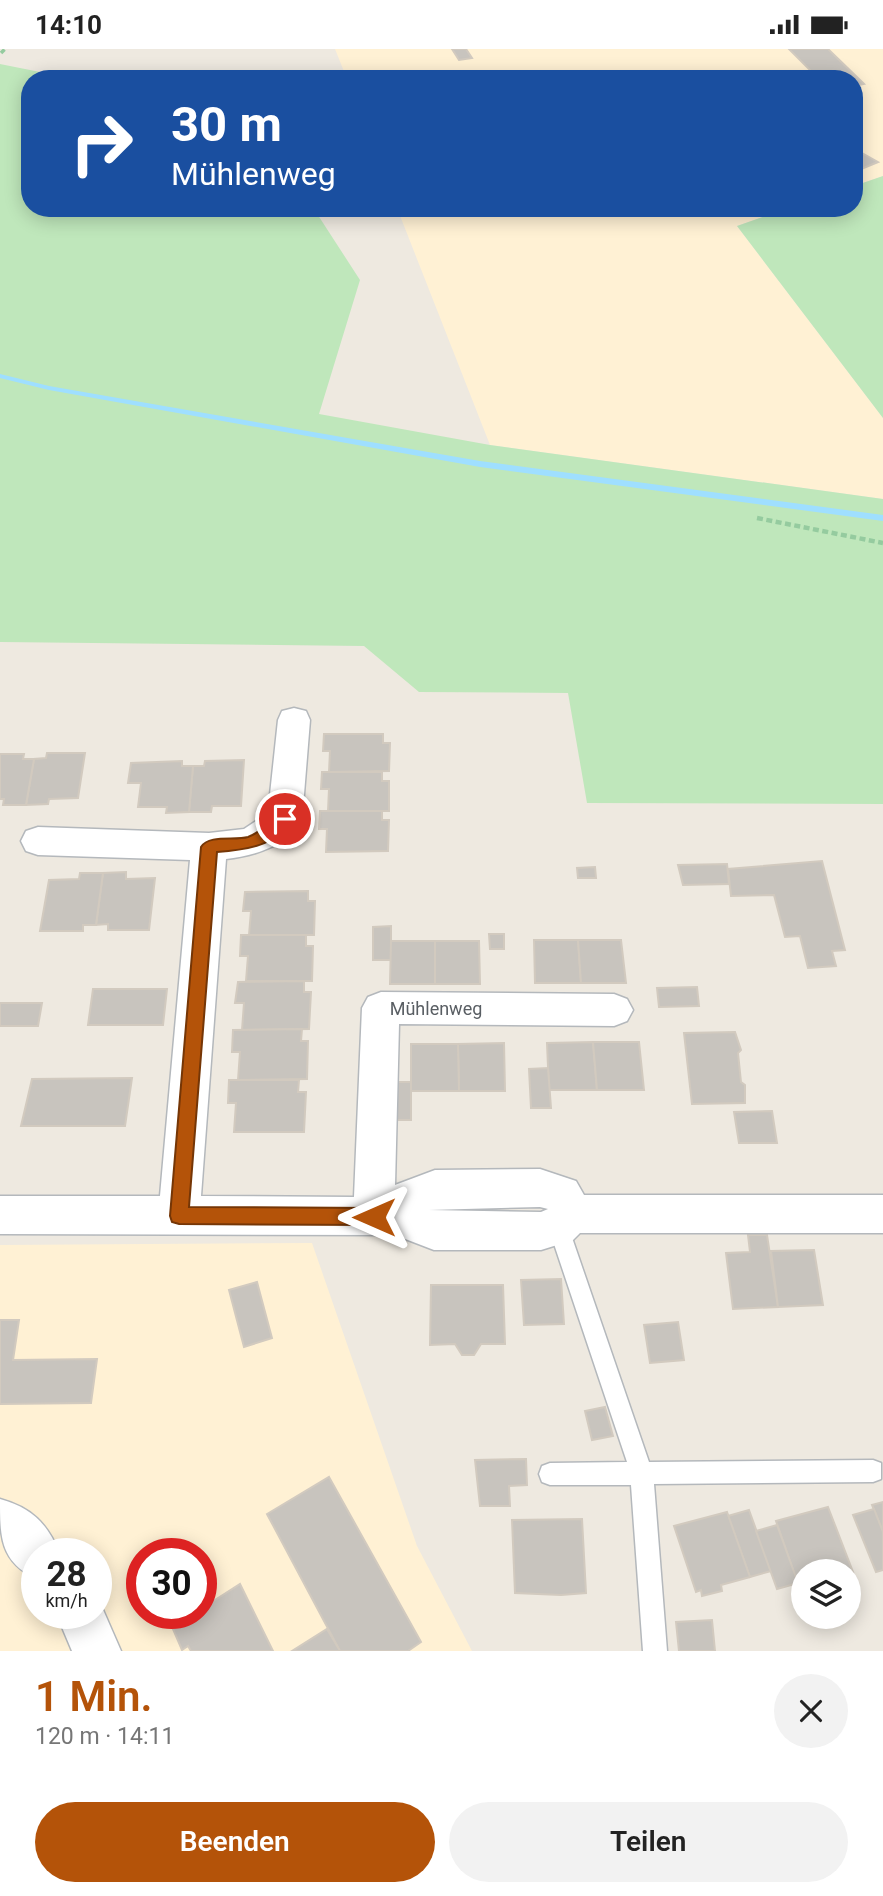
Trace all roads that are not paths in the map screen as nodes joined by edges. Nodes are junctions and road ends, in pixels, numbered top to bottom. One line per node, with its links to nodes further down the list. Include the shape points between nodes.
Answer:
1 (294, 720): 3 (street, via 285,819 268,835 249,843)
2 (38, 841): 3 (street)
3 (209, 847): 7 (street)
4 (614, 1010): 8 (street, Mühlenweg, via 381,1008)
5 (883, 1214): 9 (street)
6 (0, 1215): 7 (street)
7 (179, 1216): 8 (street)
8 (385, 1216): 9 (street, via 434,1231 541,1231)
9 (565, 1220): 11 (lane)
10 (873, 1471): 11 (lane)
11 (642, 1473): 12 (lane); 17 (lane)
12 (550, 1474)
13 (0, 1522): 14 (street, via 14,1526)
14 (23, 1538)
15 (87, 1629): 16 (street)
16 (97, 1651)
17 (655, 1651)

